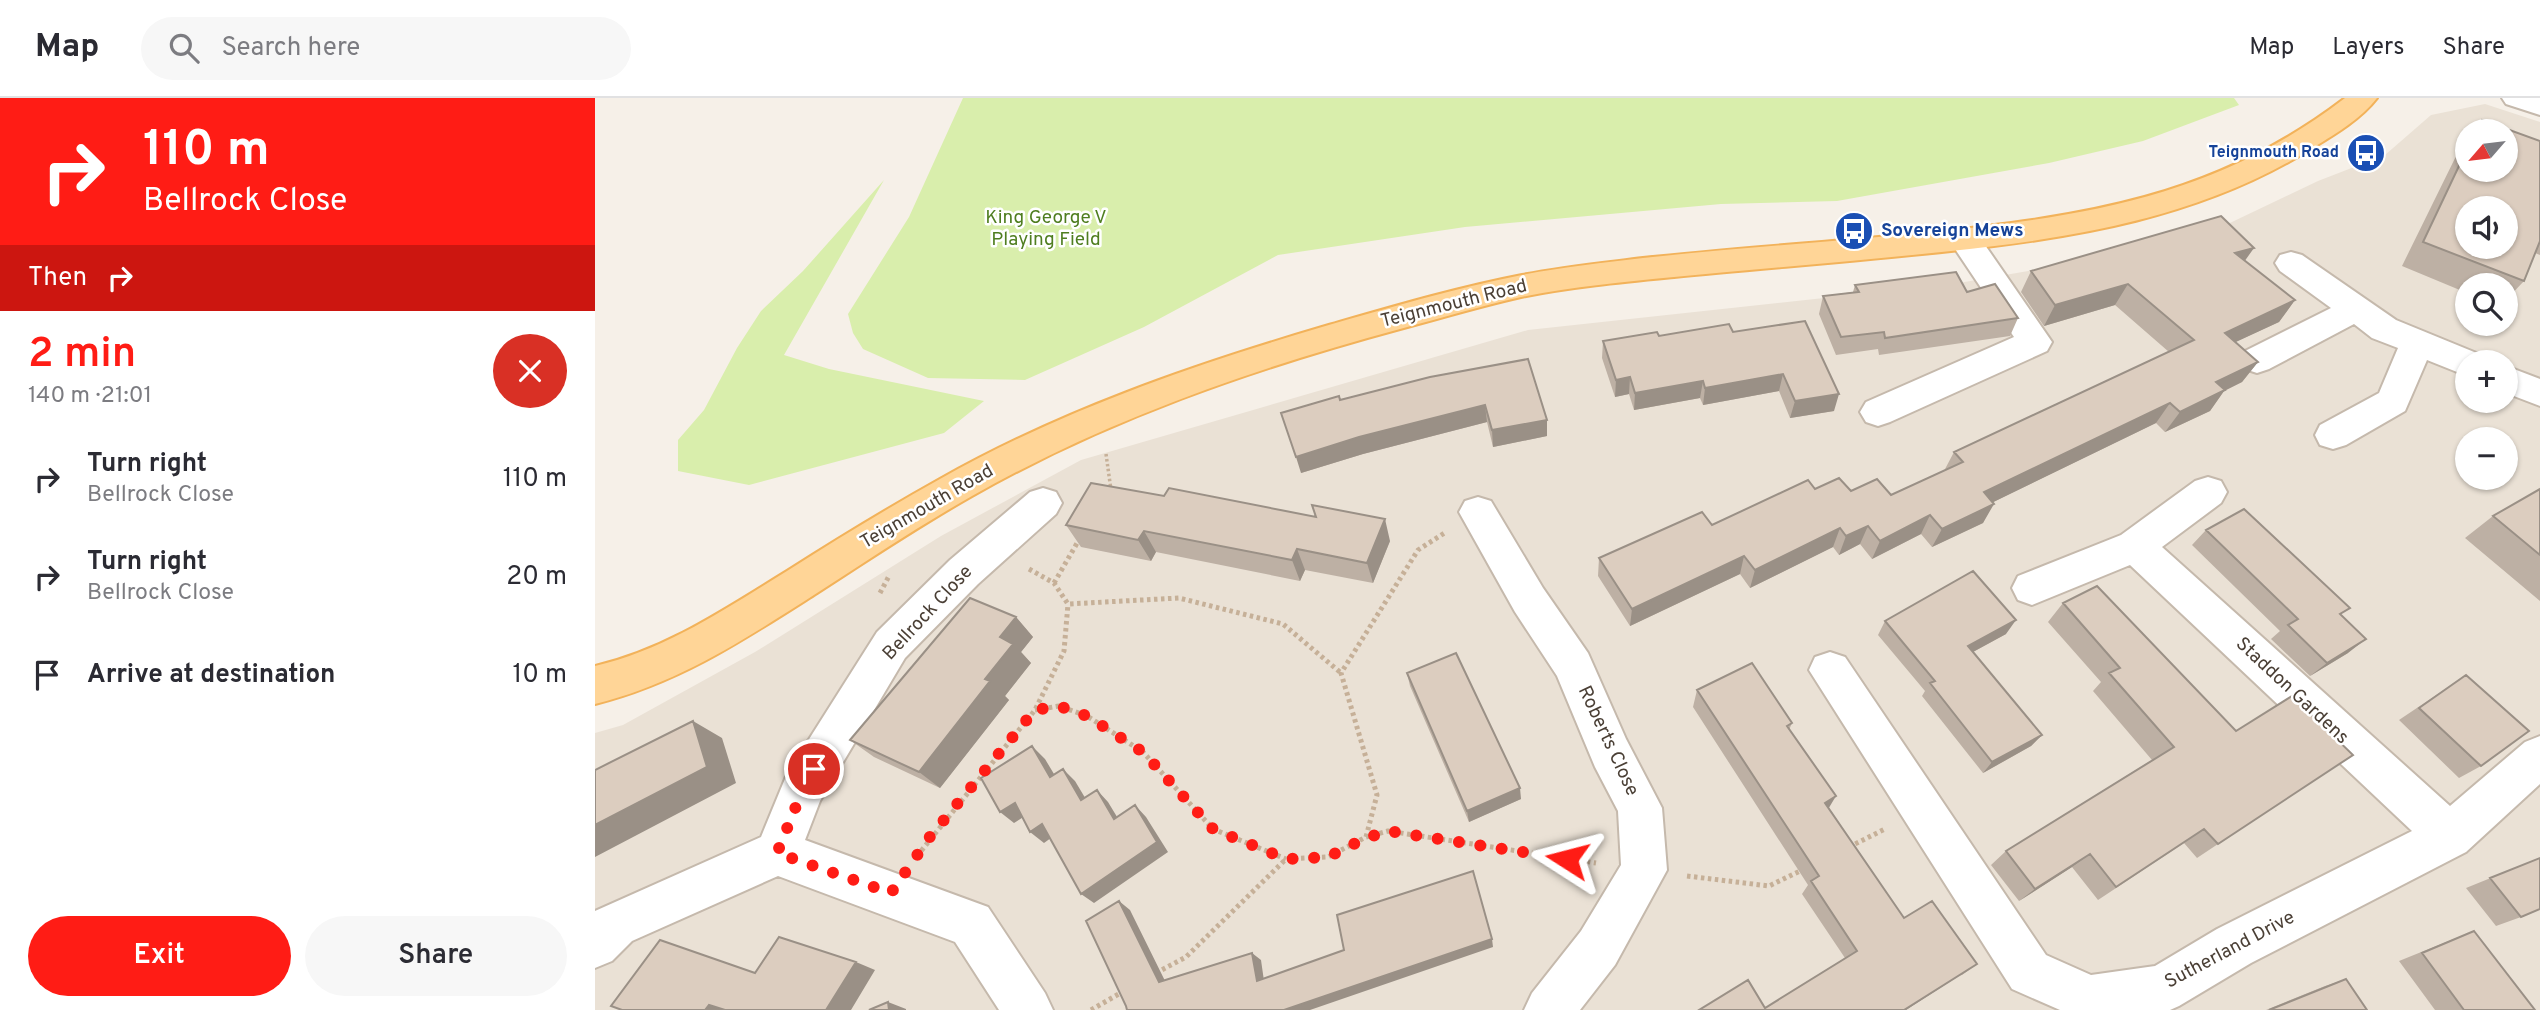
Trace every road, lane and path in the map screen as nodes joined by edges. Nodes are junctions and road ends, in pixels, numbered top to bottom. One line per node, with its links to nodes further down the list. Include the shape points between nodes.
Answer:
1 (2363, 98): 4 (main road, Teignmouth Road, via 2298,145 2206,189 2078,225)
2 (2516, 98): 3 (street)
3 (2540, 106)
4 (1965, 240): 10 (street, via 2035,342); 25 (main road, Teignmouth Road, via 1543,282 1350,331 1206,376 1064,430 923,506 706,641 668,661)
5 (2291, 263): 6 (street)
6 (2356, 309): 7 (street, via 2384,329); 9 (street)
7 (2417, 342): 8 (street); 11 (street, via 2393,402)
8 (2455, 358)
9 (2256, 360)
10 (1878, 412)
11 (2333, 435)
12 (1112, 487): 14 (path)
13 (2208, 492): 18 (street)
14 (1107, 495)
15 (1043, 503): 19 (street, Bellrock Close)
16 (1478, 512): 24 (path, via 1418,550); 35 (street, Roberts Close, via 1573,666 1610,753 1640,808)
17 (1081, 537): 20 (path)
18 (2134, 546): 21 (street); 29 (street, Staddon Gardens)
19 (991, 548): 20 (path); 32 (street, Bellrock Close, via 891,645 803,789)
20 (1054, 583): 22 (path)
21 (2032, 588)
22 (1068, 604): 24 (path, via 1179,598 1283,624); 26 (path, via 1064,651)
23 (1830, 670): 28 (street, Sutherland Drive)
24 (1341, 673): 30 (path, via 1377,795)
25 (595, 685)
26 (1035, 710): 33 (path, via 1059,706 1087,716 1143,752 1213,829); 36 (path, via 929,838)
27 (2540, 756): 29 (street, Sutherland Drive)
28 (1924, 810): 31 (path); 40 (street, Sutherland Drive)
29 (2450, 836): 40 (street, Sutherland Drive, via 2234,946 2162,989 2091,999)
30 (1366, 838): 33 (path, via 1328,857); 35 (path, via 1388,831)
31 (1840, 851)
32 (777, 853): 36 (street); 37 (street, via 615,924)
33 (1286, 859): 38 (path, via 1186,957)
34 (1817, 863): 35 (path, via 1769,886)
35 (1644, 870): 43 (street, via 1598,948)
36 (891, 893): 41 (street, via 971,924)
37 (595, 944)
38 (1152, 976)
39 (1129, 988): 42 (path)
40 (2050, 997)
41 (1028, 1010)
42 (1091, 1010)
43 (1549, 1010)

